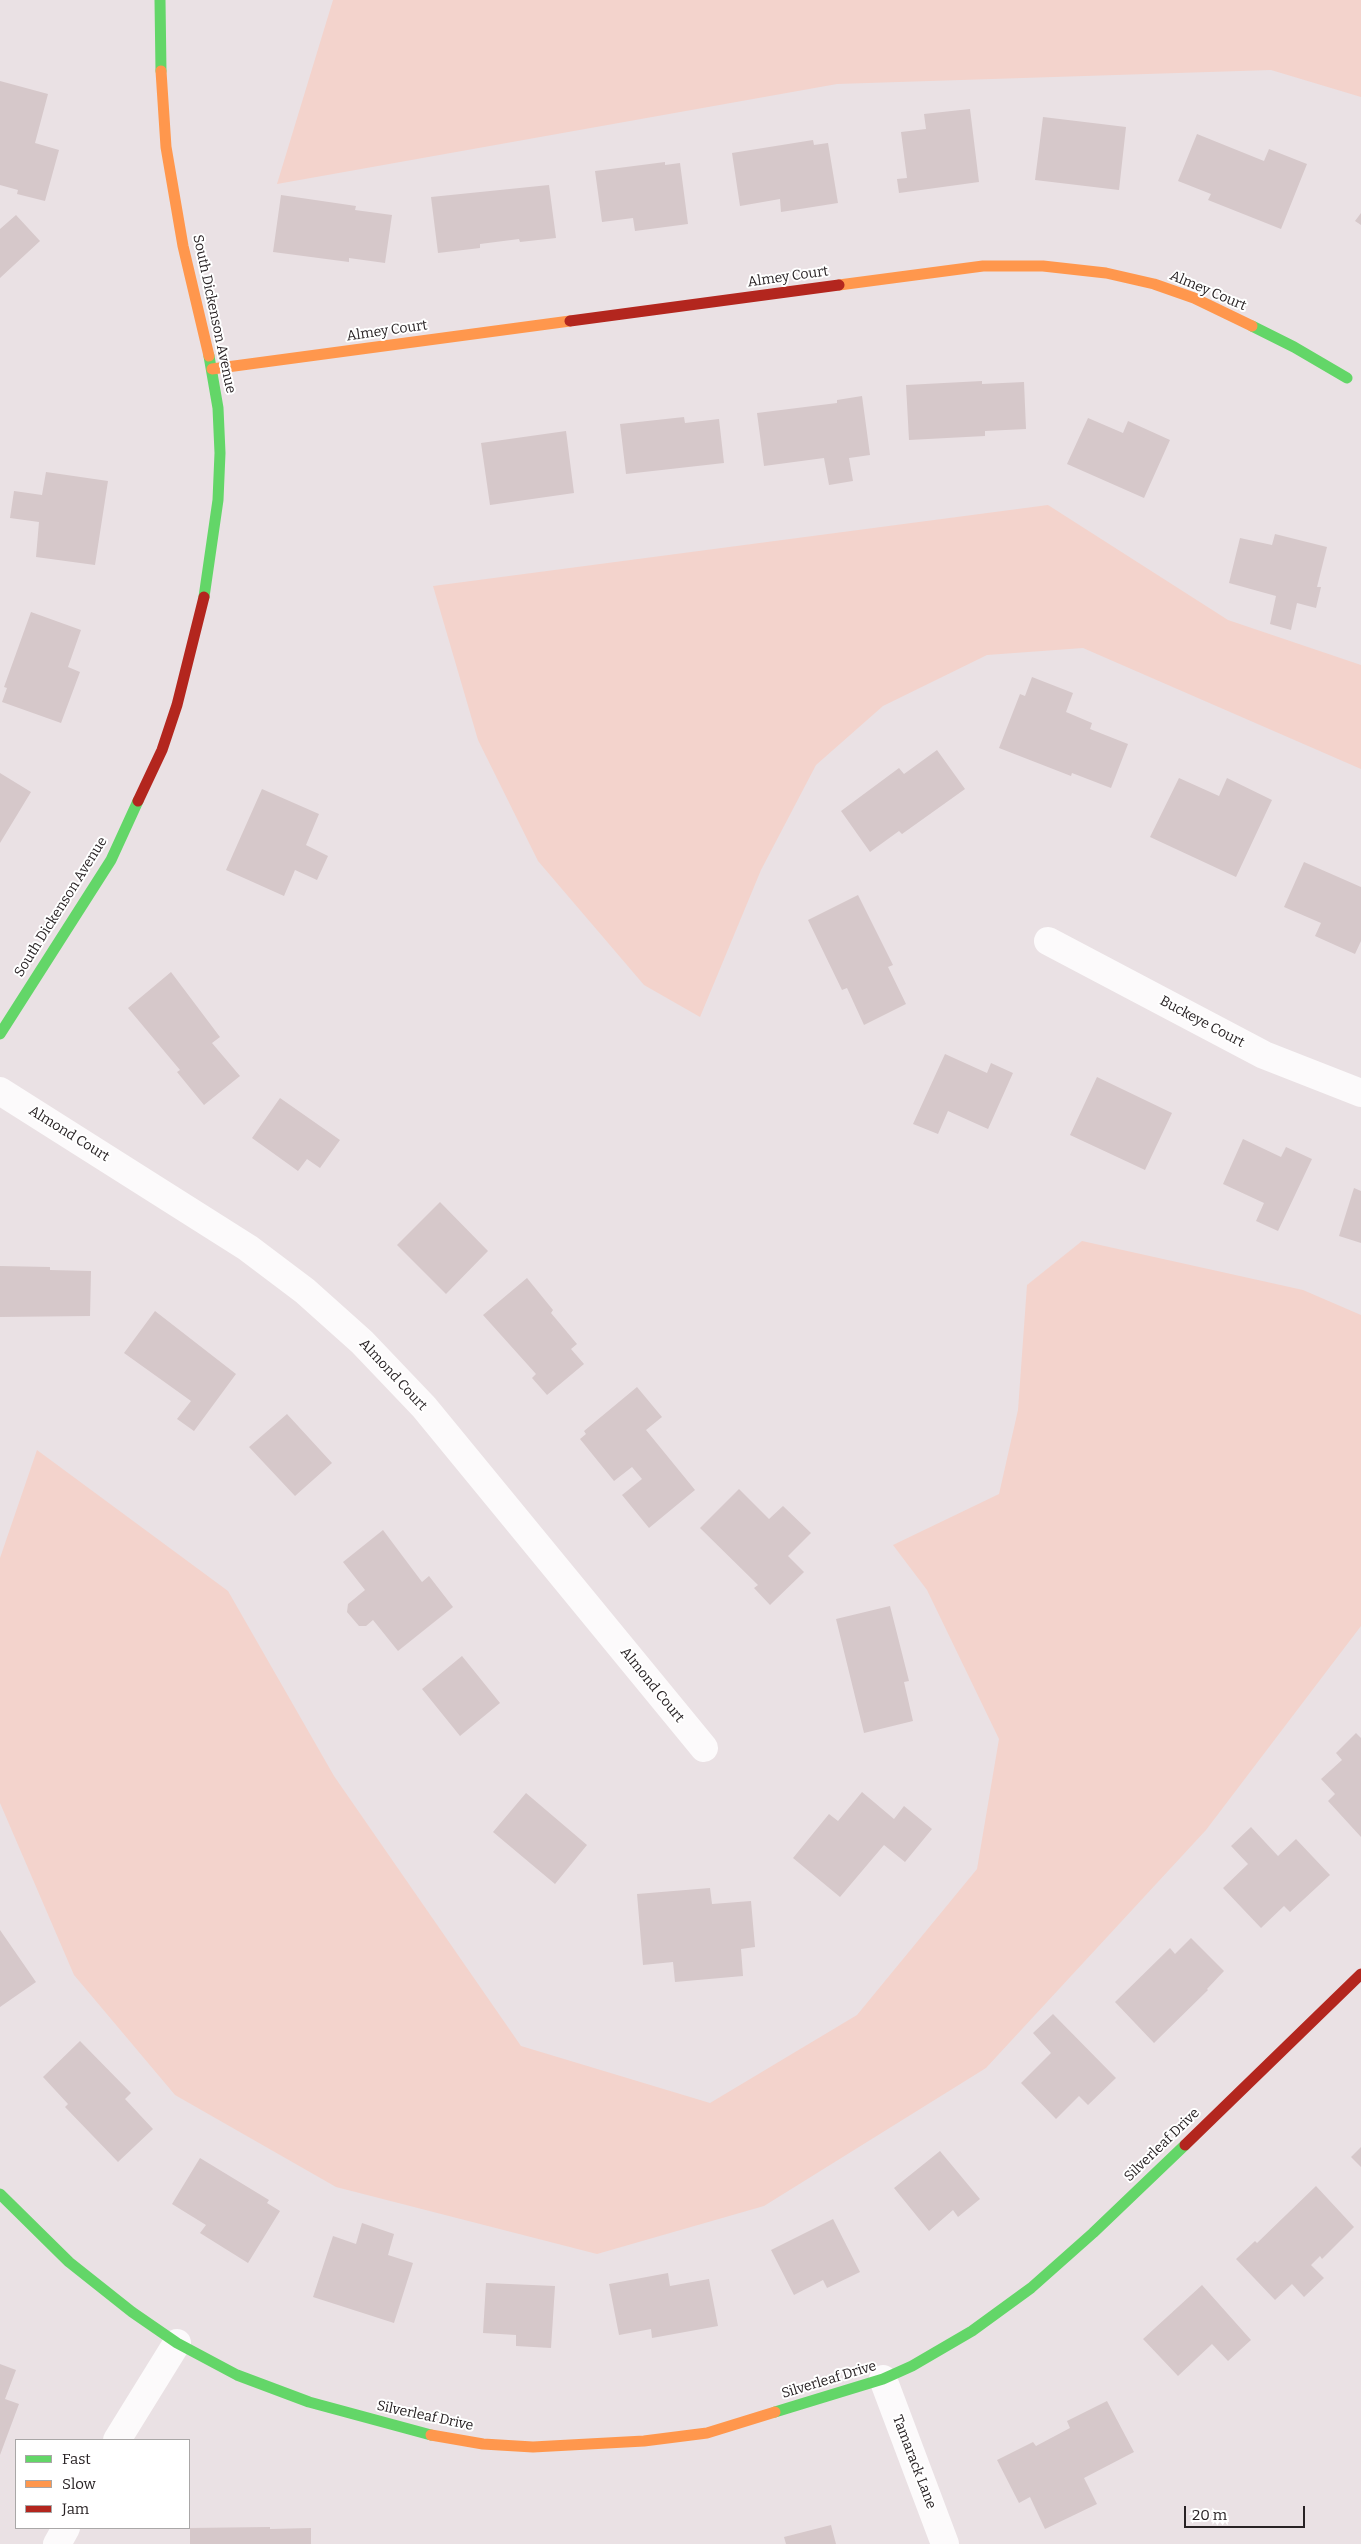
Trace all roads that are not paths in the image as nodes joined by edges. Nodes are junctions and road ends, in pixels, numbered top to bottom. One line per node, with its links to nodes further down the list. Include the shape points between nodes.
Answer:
1 (160, 0): 2 (street, South Dickenson Avenue, via 166,147 183,246)
2 (212, 369): 3 (street, Almey Court, via 983,266 1043,266 1106,273 1154,284 1194,298 1294,347); 5 (street, South Dickenson Avenue, via 220,444 218,500 203,604 177,706 162,750 111,860)
3 (1347, 378)
4 (1048, 941): 7 (street, Buckeye Court, via 1264,1054)
5 (0, 1034)
6 (0, 1091): 8 (street, Almond Court, via 248,1248 305,1291 362,1342 424,1406)
7 (1361, 1093)
8 (704, 1748)
9 (1361, 1974): 12 (street, Silverleaf Drive, via 1093,2233 1031,2288 972,2331)
10 (0, 2194): 11 (street, via 69,2262 132,2312)
11 (177, 2342): 12 (street, Silverleaf Drive, via 236,2375 376,2422 484,2444 533,2447 707,2434); 13 (street)
12 (883, 2379): 16 (street, Tamarack Lane)
13 (118, 2439)
14 (65, 2529): 15 (street)
15 (56, 2544)
16 (945, 2544)

